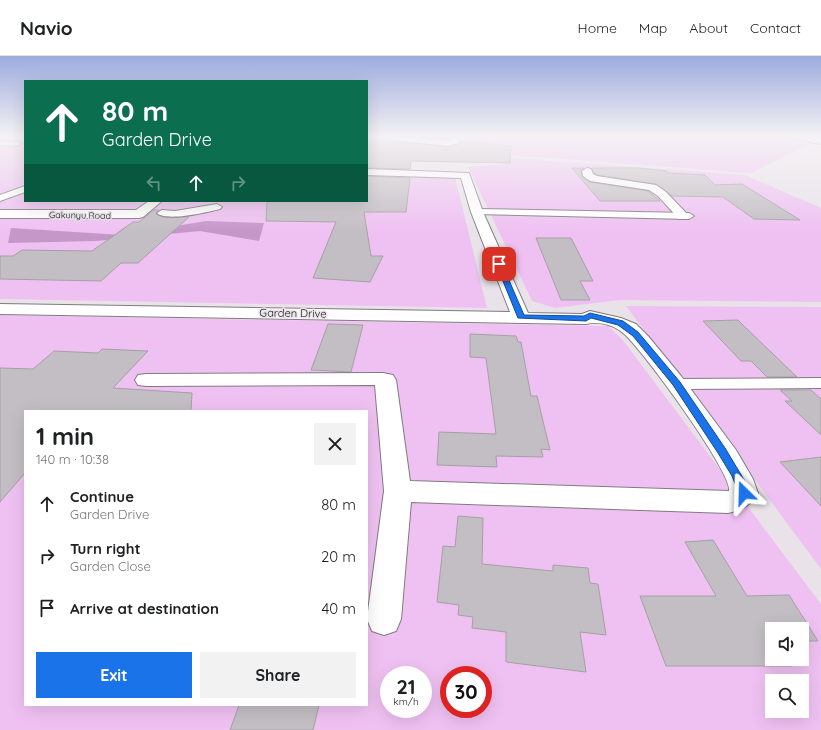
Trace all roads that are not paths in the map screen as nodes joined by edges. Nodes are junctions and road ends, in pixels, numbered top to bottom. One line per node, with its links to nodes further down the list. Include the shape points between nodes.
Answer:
1 (588, 171): 11 (street, via 588,176 594,179 652,187)
2 (368, 172): 8 (street, via 463,174)
3 (22, 187): 4 (lane); 5 (lane)
4 (0, 190)
5 (0, 198)
6 (155, 202): 10 (street, Gakunyu Road, via 146,213 122,215)
7 (217, 207): 9 (lane, via 176,214)
8 (477, 212): 11 (lane); 13 (street)
9 (162, 213)
10 (0, 214)
11 (686, 216)
12 (0, 309): 13 (street, Garden Drive)
13 (521, 317): 16 (street, Garden Drive, via 586,319 590,316 621,323 629,328)
14 (146, 380): 17 (street, via 383,379 386,383)
15 (821, 383): 16 (lane)
16 (676, 384): 17 (street, Garden Drive, via 743,488 744,493 737,500 728,502)
17 (398, 491): 18 (street)
18 (384, 619)

